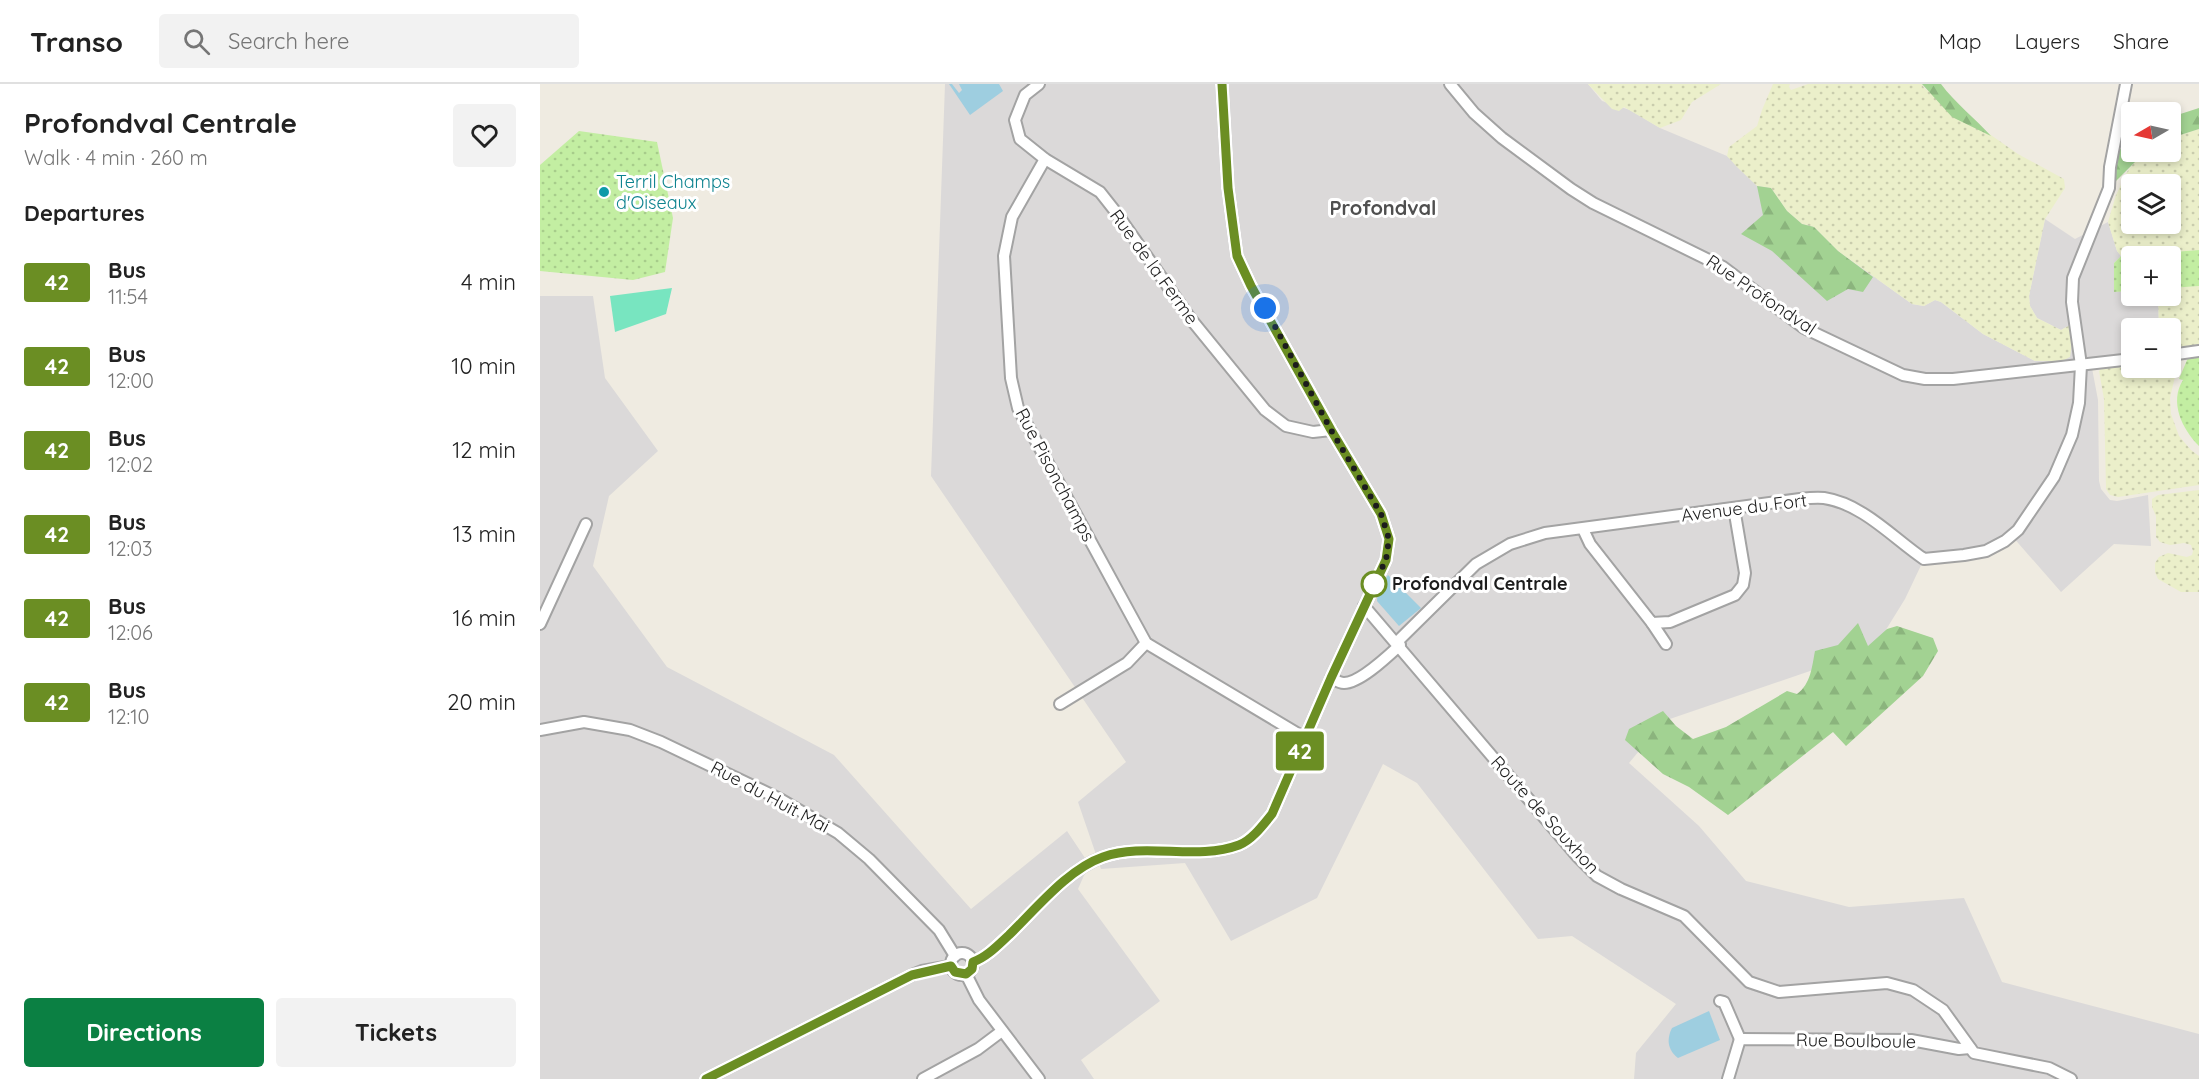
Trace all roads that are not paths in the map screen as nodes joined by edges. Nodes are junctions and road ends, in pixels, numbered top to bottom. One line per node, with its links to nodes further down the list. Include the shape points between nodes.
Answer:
1 (1040, 84): 5 (street, Rue de la Ferme, via 1025,95 1015,120 1020,138)
2 (1222, 84): 10 (street, via 1228,188 1237,256)
3 (1450, 84): 9 (street, Rue Profondval, via 1502,138 1571,189 1723,267 1804,328 1903,375 1953,379)
4 (2126, 84): 9 (street, Avenue du Fort, via 2109,188 2073,278 2072,302)
5 (1045, 159): 10 (street, Rue de la Ferme, via 1100,192 1190,318 1265,410 1287,426 1312,432); 17 (street, Rue Pisonchamps, via 1012,217 1004,256 1011,378 1018,408)
6 (2199, 351): 7 (street)
7 (2181, 353)
8 (2121, 360): 9 (street)
9 (2081, 365): 11 (street, Avenue du Fort, via 2072,435 2054,477 2018,530 1997,546 1924,560 1862,513 1824,498)
10 (1331, 430): 14 (street, via 1381,514 1389,539 1386,560)
11 (1734, 508): 13 (street, Avenue du Fort); 15 (street, via 1745,573 1743,585 1734,595 1670,622)
12 (586, 524): 16 (street)
13 (1583, 529): 15 (street, via 1590,544); 18 (street, Avenue du Fort, via 1545,533 1510,543 1476,564)
14 (1364, 606): 18 (street, Route de Souxhon); 20 (street)
15 (1652, 623): 19 (street)
16 (540, 624)
17 (1146, 643): 21 (street, via 1127,663); 23 (street)
18 (1398, 644): 20 (street, Avenue du Fort, via 1354,680 1341,683); 30 (street, Route de Souxhon, via 1598,876 1684,916 1749,982 1779,992 1887,983 1913,990 1943,1010)
19 (1666, 644)
20 (1331, 678): 23 (street)
21 (1059, 704)
22 (540, 730): 24 (street, Rue du Huit Mai, via 584,722 630,730 780,800 838,833 869,859 939,930)
23 (1305, 738): 25 (street, via 1272,814 1240,845 1213,851 1122,851 1100,858 1075,872 996,947)
24 (953, 961): 25 (street, via 961,953); 26 (street, via 955,972); 31 (street, via 912,975)
25 (973, 962): 26 (street)
26 (966, 974): 28 (street)
27 (1720, 1001): 29 (street, via 1724,1002)
28 (1002, 1031): 32 (street); 33 (street)
29 (1740, 1038): 30 (street, Rue Boulboule, via 1911,1040); 34 (street)
30 (1970, 1048): 35 (street, via 1974,1053 2049,1068)
31 (706, 1079)
32 (923, 1079)
33 (1039, 1079)
34 (1728, 1079)
35 (2071, 1079)

